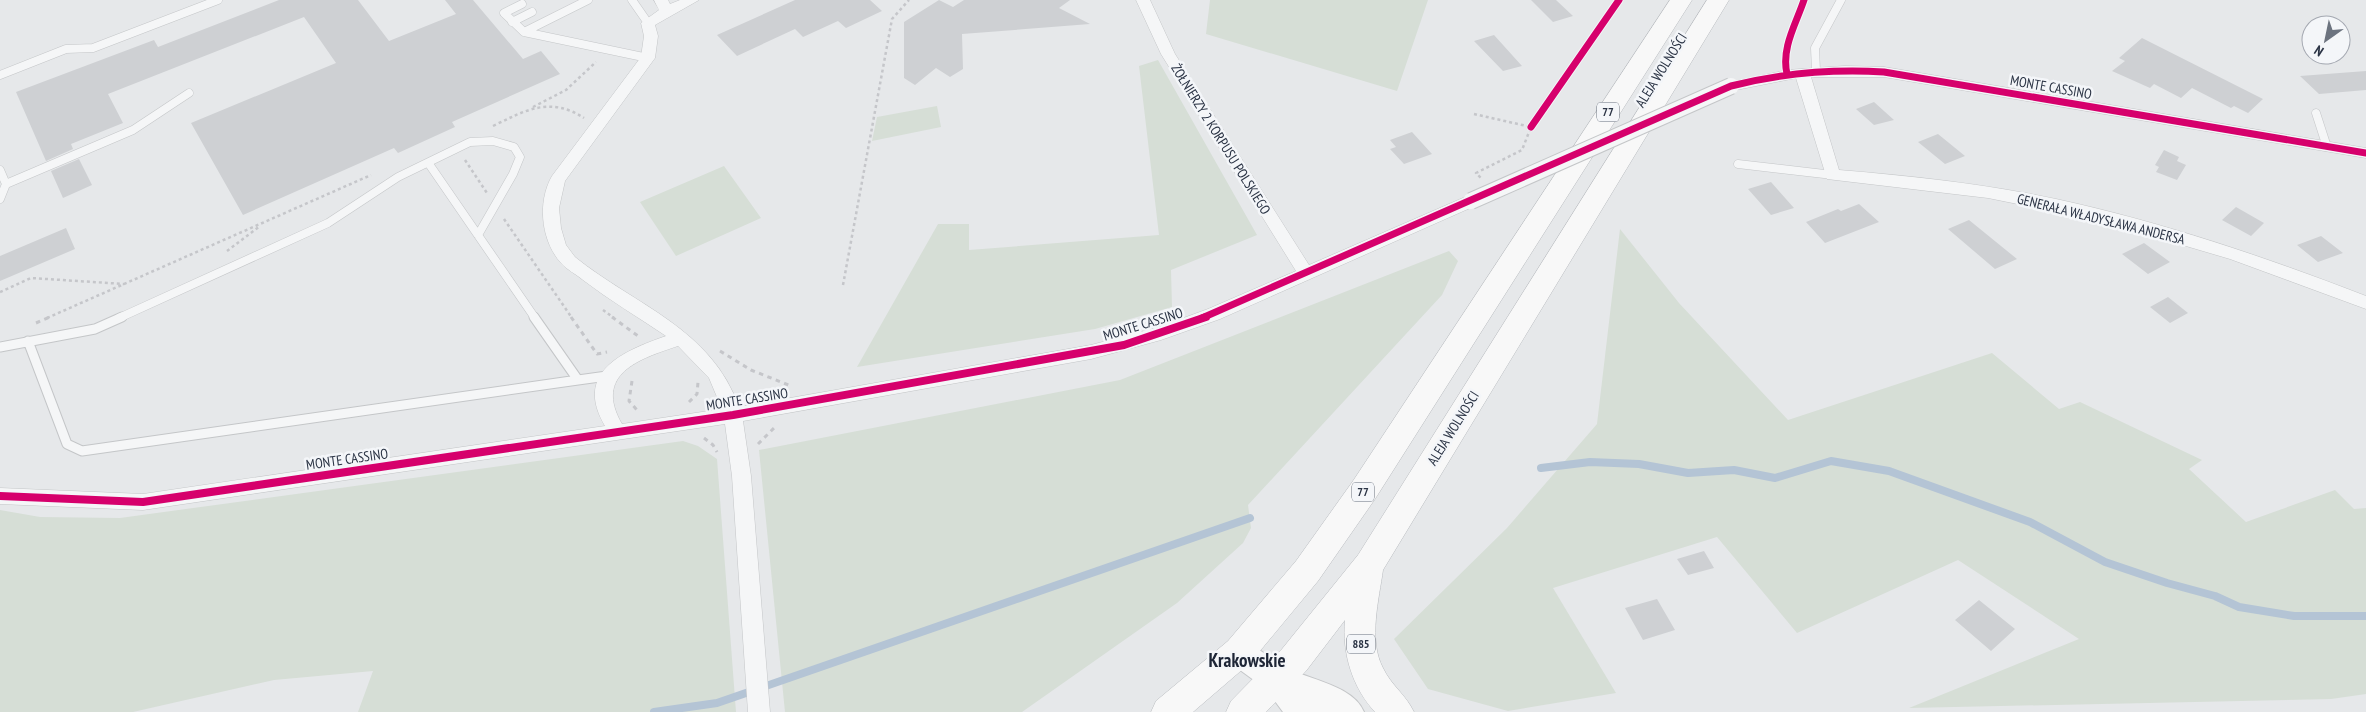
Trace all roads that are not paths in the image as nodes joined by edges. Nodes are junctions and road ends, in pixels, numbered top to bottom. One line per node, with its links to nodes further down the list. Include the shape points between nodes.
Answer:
1 (218, 0): 18 (lane, via 93,48 66,49)
2 (588, 0): 14 (lane)
3 (632, 0): 13 (lane)
4 (692, 0): 10 (street)
5 (1143, 0): 30 (street, ŻOŁNIERZY 2 KORPUSU POLSKIEGO, via 1168,54)
6 (1681, 0): 41 (highway, ALEJA WOLNOŚCI / 77, via 1364,490 1307,571)
7 (1718, 0): 40 (highway, ALEJA WOLNOŚCI)
8 (1841, 0): 16 (lane, via 1815,48)
9 (522, 4): 12 (lane, via 504,13)
10 (664, 6): 13 (street)
11 (532, 12): 12 (lane)
12 (512, 22): 14 (lane)
13 (648, 23): 15 (street, via 651,36)
14 (524, 32): 15 (lane)
15 (648, 58): 32 (street, MONTE CASSINO, via 558,180 550,212 564,256 611,293)
16 (1816, 71): 17 (street, MONTE CASSINO); 21 (street, MONTE CASSINO, via 1857,70 1908,76)
17 (1800, 73): 26 (street, via 1806,81); 30 (street, MONTE CASSINO, bridge, via 1731,86)
18 (0, 75)
19 (189, 93): 27 (lane, via 133,130)
20 (2316, 113): 21 (lane)
21 (2327, 147): 22 (street, MONTE CASSINO)
22 (2366, 153)
23 (429, 164): 29 (lane); 29 (lane, via 470,142 493,141 514,147 520,157); 33 (lane, via 398,177 328,223 95,329)
24 (1738, 164): 26 (lane, GENERAŁA WŁADYSŁAWA ANDERSA)
25 (0, 170): 27 (lane)
26 (1833, 175): 31 (street, GENERAŁA WŁADYSŁAWA ANDERSA, via 1930,184 2069,208 2243,257)
27 (6, 184): 28 (lane)
28 (0, 199)
29 (478, 235): 36 (lane)
30 (1306, 274): 37 (street, MONTE CASSINO, via 1214,314 1124,345)
31 (2366, 303)
32 (681, 338): 35 (street, via 628,357); 37 (street, MONTE CASSINO, via 716,374)
33 (28, 341): 34 (lane); 36 (lane, via 67,444 82,451)
34 (0, 347)
35 (607, 376): 36 (lane); 38 (street, via 604,404)
36 (578, 380)
37 (734, 415): 38 (street, MONTE CASSINO); 43 (street)
38 (616, 431): 39 (street, MONTE CASSINO, via 143,502)
39 (0, 496)
40 (1369, 565): 42 (highway, ALEJA WOLNOŚCI); 48 (highway, 885, via 1361,621 1362,661 1373,686)
41 (1238, 652): 42 (main road); 44 (highway, 77)
42 (1278, 679): 45 (highway, ALEJA WOLNOŚCI); 46 (main road); 47 (main road, via 1308,689)
43 (759, 712)
44 (1168, 712)
45 (1243, 712)
46 (1303, 712)
47 (1349, 712)
48 (1397, 712)

